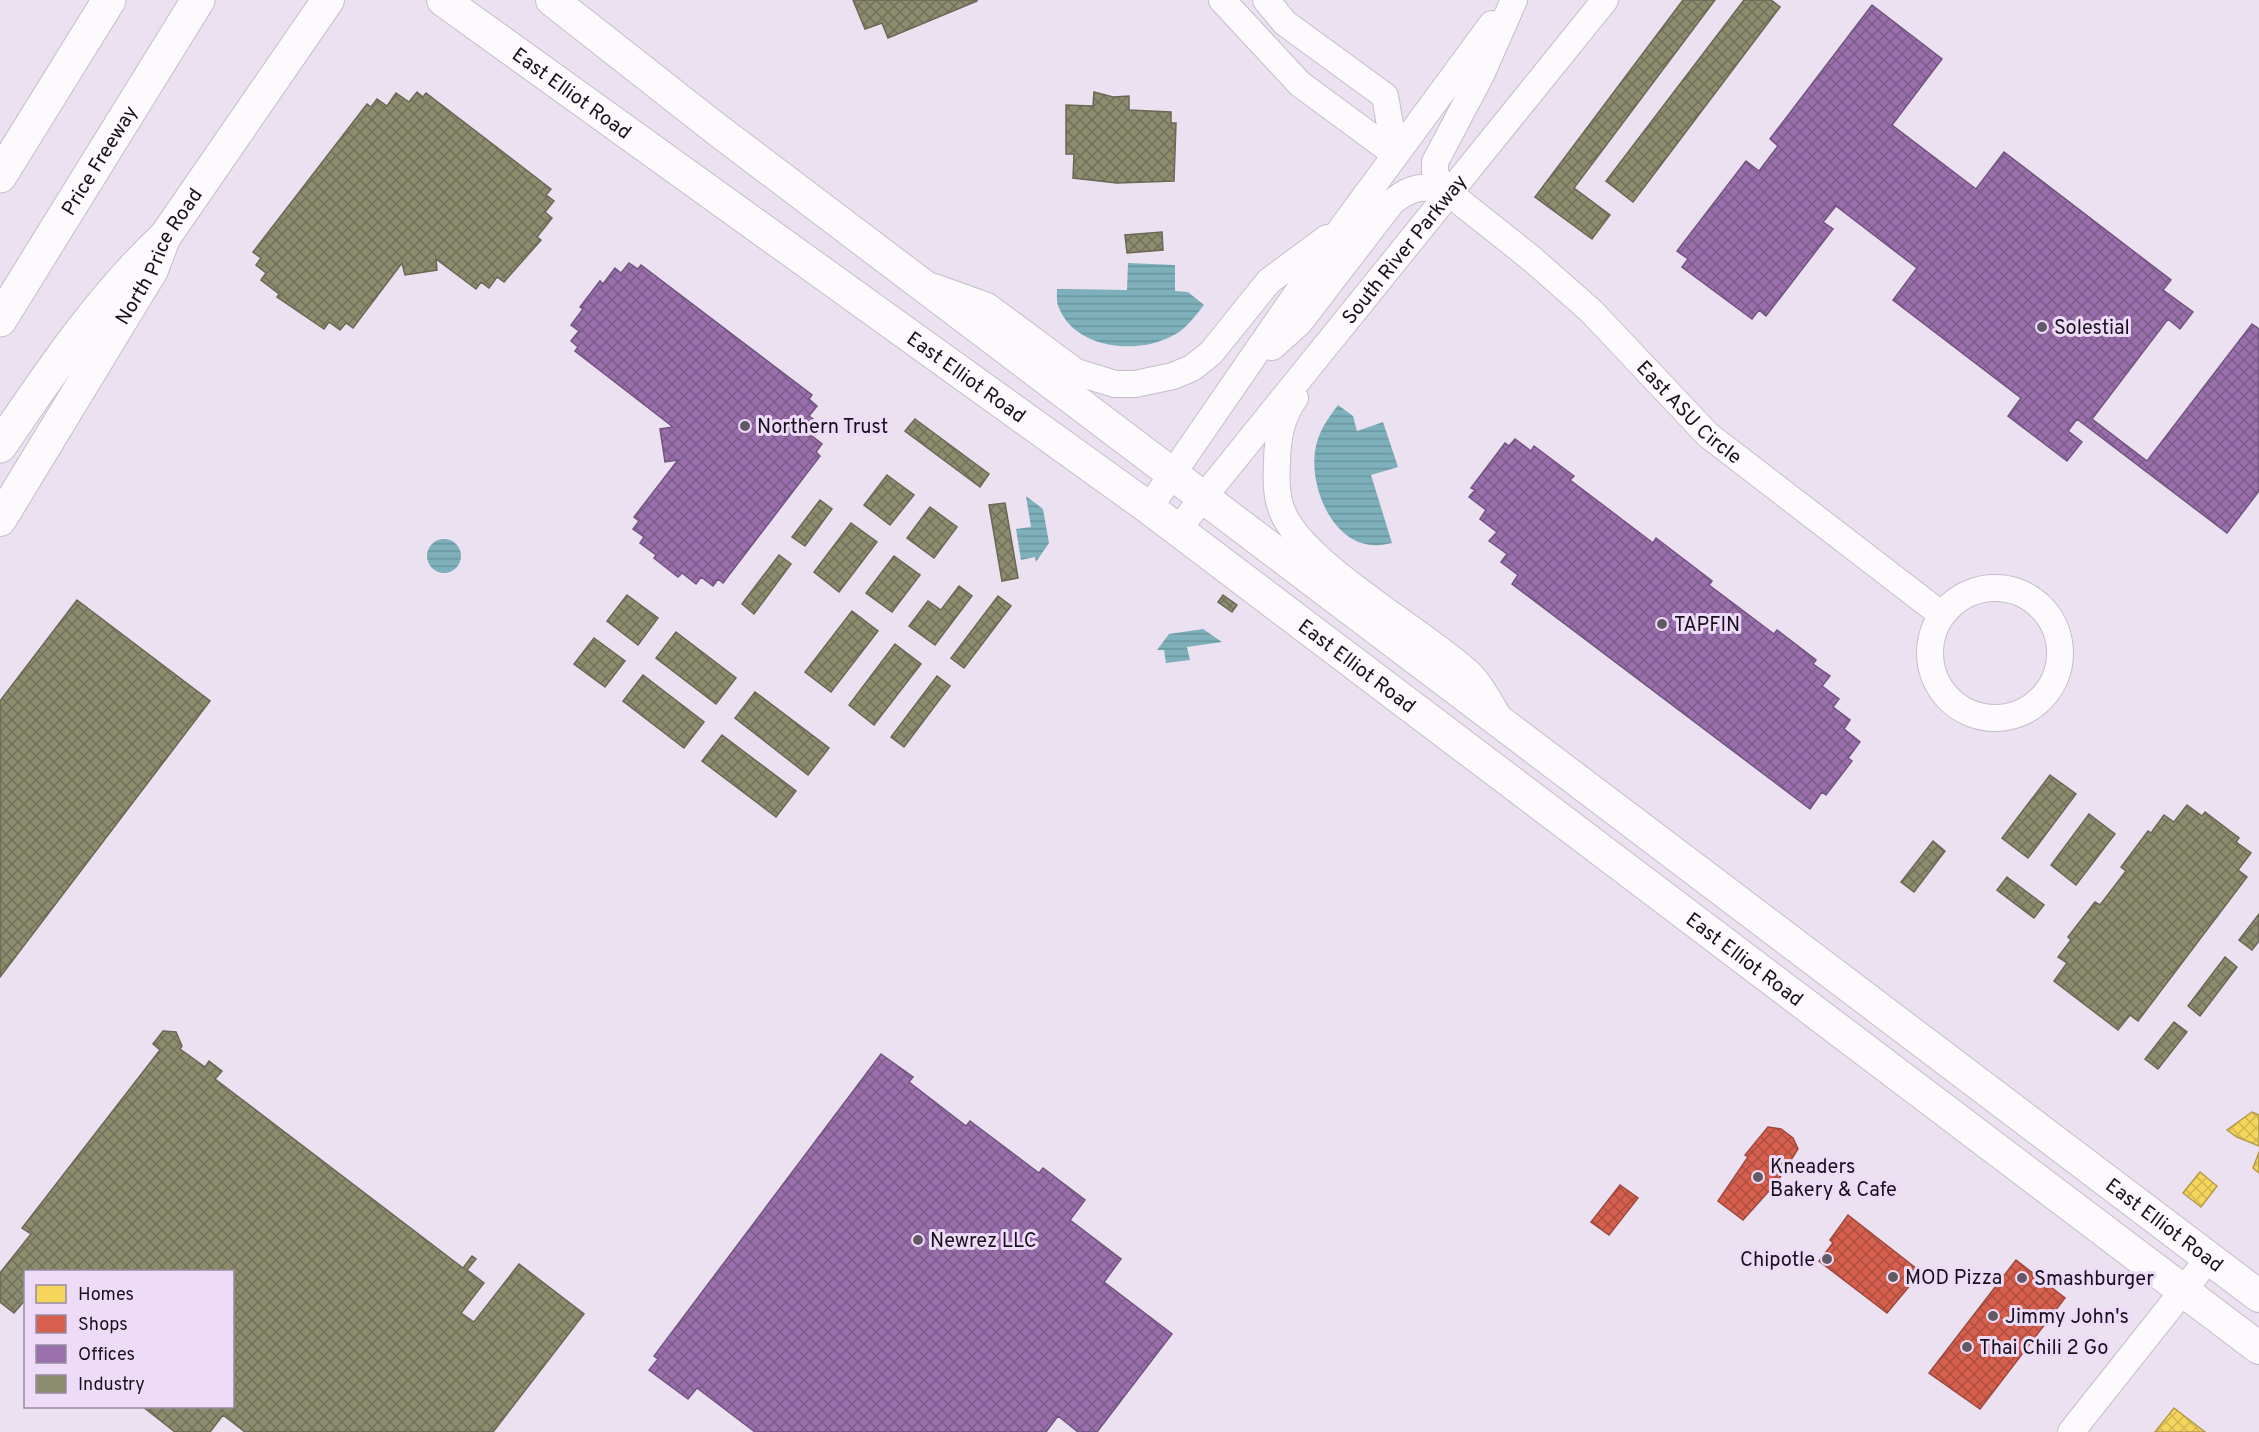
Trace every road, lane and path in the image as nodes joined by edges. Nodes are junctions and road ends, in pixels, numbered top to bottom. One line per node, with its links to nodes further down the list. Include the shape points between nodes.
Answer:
1 (109, 0): 11 (highway)
2 (198, 0): 16 (highway, Price Freeway)
3 (328, 0): 14 (main road, North Price Road)
4 (443, 0): 22 (main road, East Elliot Road)
5 (552, 0): 15 (main road, East Elliot Road)
6 (1222, 0): 10 (street, via 1300,84)
7 (1266, 0): 10 (street, via 1285,23 1385,96)
8 (1512, 0): 10 (street); 12 (street, via 1481,75 1435,162 1439,182)
9 (1605, 0): 12 (street, South River Parkway)
10 (1395, 154): 13 (street)
11 (0, 176)
12 (1449, 193): 17 (street, South River Parkway); 18 (street, via 1420,186 1392,202 1299,323); 25 (street, East ASU Circle, via 1591,311 1708,435)
13 (1344, 225): 15 (street, via 1269,281 1211,354 1173,376 1135,384 1115,384 1076,372 987,306); 18 (street)
14 (164, 238): 19 (highway, via 137,264 69,349); 23 (main road, North Price Road, via 152,270)
15 (918, 282): 20 (main road, East Elliot Road)
16 (0, 320)
17 (1335, 334): 21 (street, South River Parkway); 26 (street, via 1284,418 1277,452 1281,510 1311,550 1470,674)
18 (1243, 372): 20 (street)
19 (0, 446)
20 (1173, 474): 21 (main road, East Elliot Road); 22 (street)
21 (1203, 497): 24 (street, South River Parkway); 26 (main road, East Elliot Road)
22 (1149, 508): 24 (main road, East Elliot Road)
23 (0, 520)
24 (1178, 530): 27 (main road, East Elliot Road)
25 (1942, 615): 25 (street, via 1933,632 1930,651 1932,669 1951,702 1979,716 1995,718 2029,709 2043,697 2054,681 2059,662 2054,625 2043,609 2028,597 1990,588 1955,601)
26 (1504, 724): 28 (main road, East Elliot Road)
27 (1769, 978): 28 (main road, via 1779,965 1790,965 1862,1019); 30 (main road, East Elliot Road)
28 (1899, 1023): 29 (main road, East Elliot Road)
29 (2209, 1258): 30 (street); 31 (main road, East Elliot Road)
30 (2183, 1290): 32 (main road, East Elliot Road); 33 (street)
31 (2259, 1296)
32 (2259, 1348)
33 (2071, 1432)

